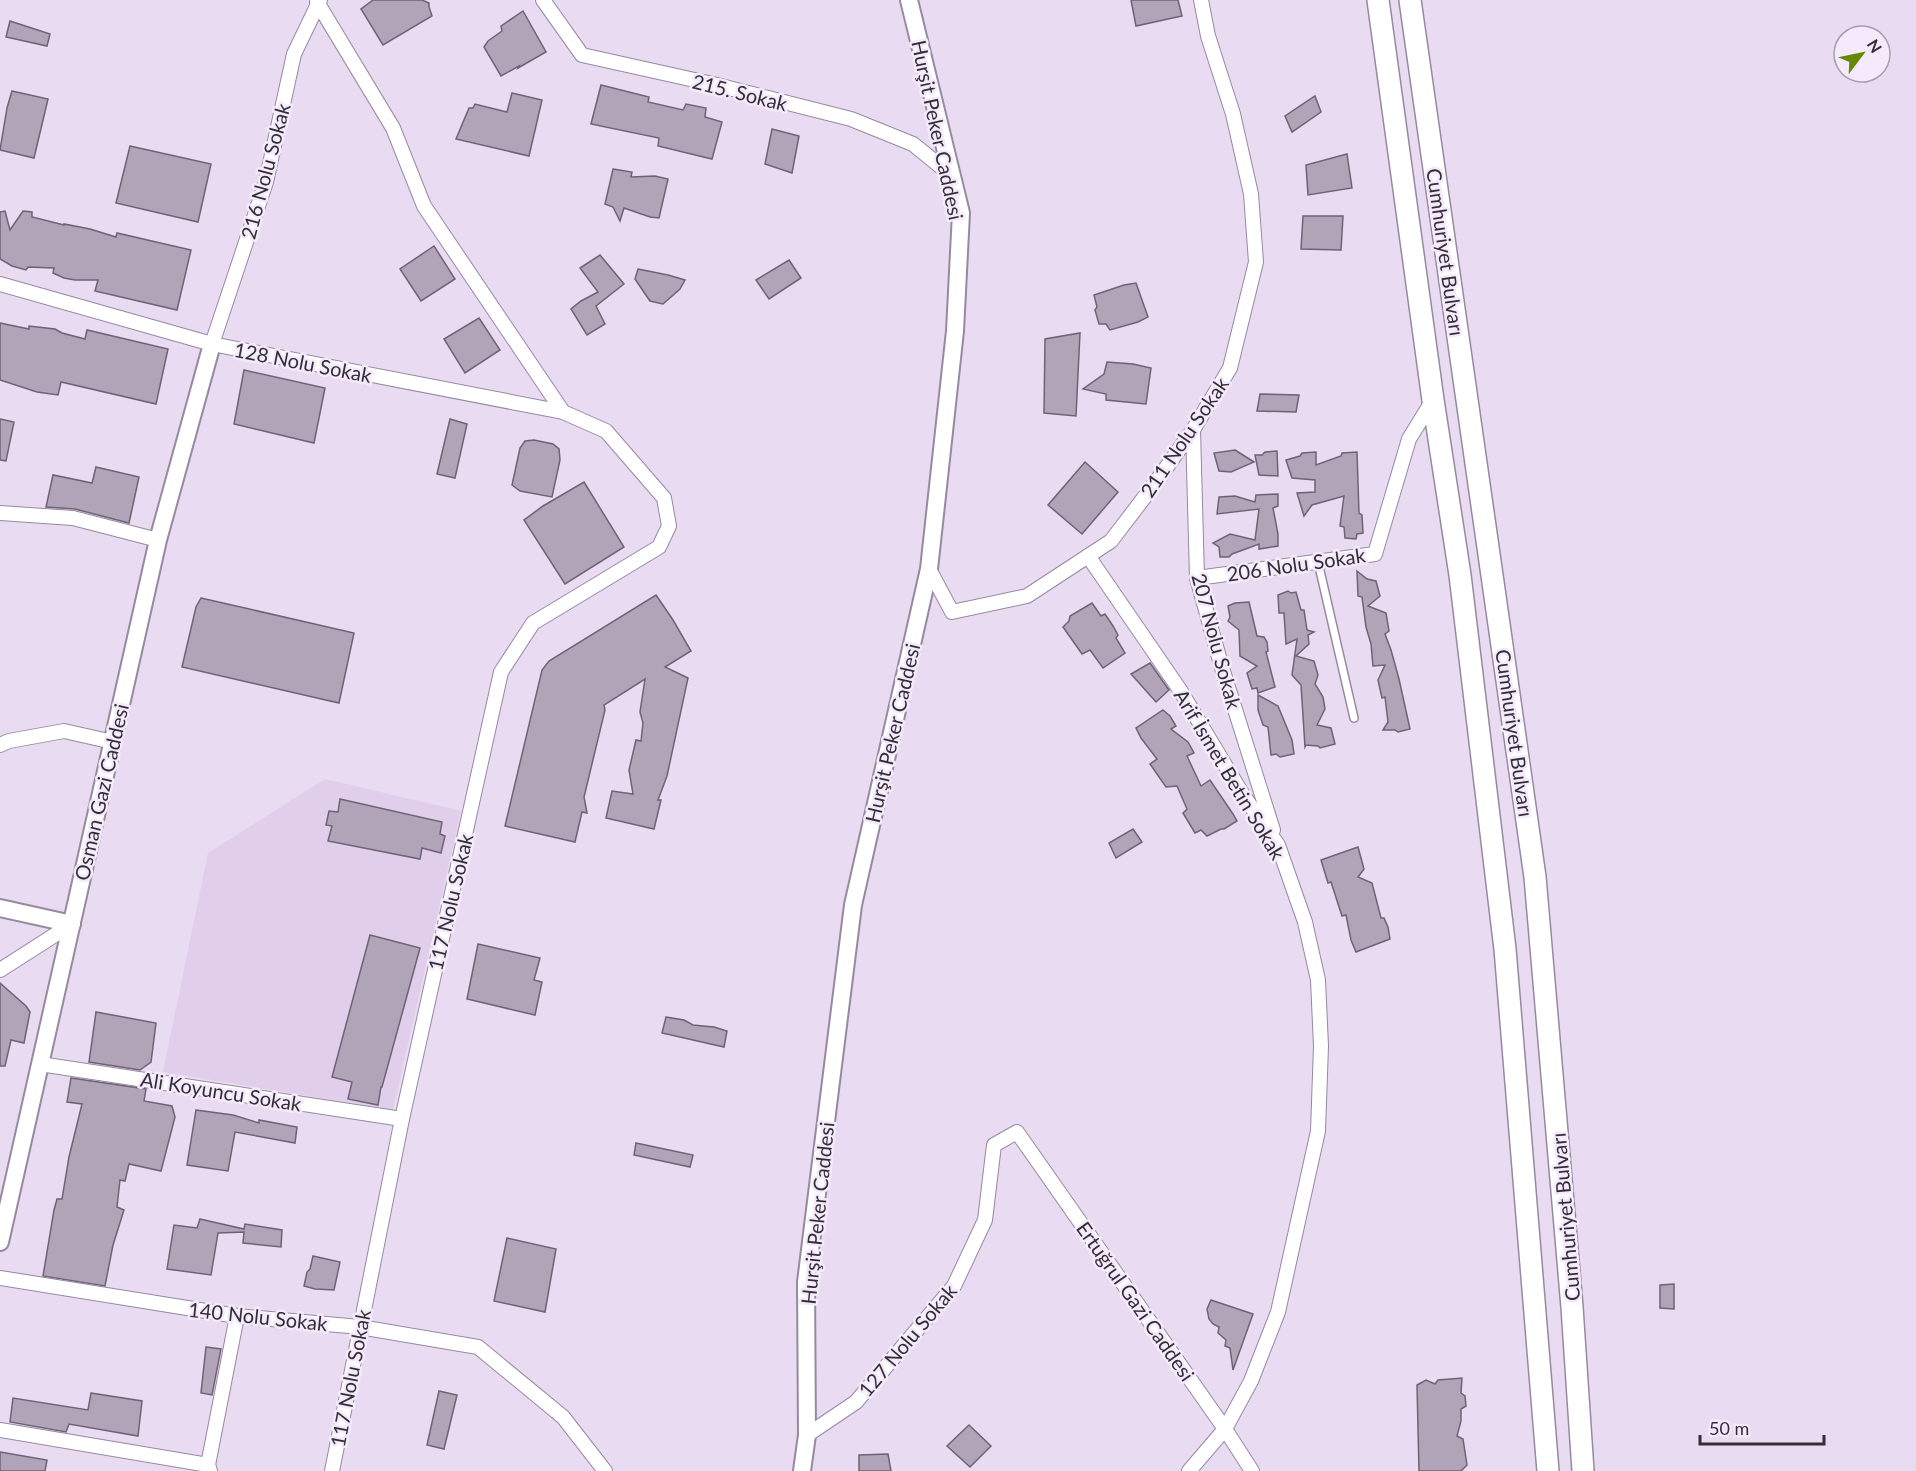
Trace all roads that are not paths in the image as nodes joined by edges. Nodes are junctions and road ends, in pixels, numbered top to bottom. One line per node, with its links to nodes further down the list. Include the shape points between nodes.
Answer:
1 (543, 0): 7 (street, 215. Sokak, via 582,55 851,119 913,144)
2 (909, 0): 7 (street, Hurşit Peker Caddesi)
3 (1201, 0): 12 (street, 211 Nolu Sokak, via 1251,194 1256,262 1230,368)
4 (1378, 0): 10 (main road, Cumhuriyet Bulvarı)
5 (1410, 0): 44 (main road, Cumhuriyet Bulvarı, via 1535,877)
6 (318, 1): 9 (street, 216 Nolu Sokak, via 294,54 266,182); 11 (street, via 393,128 424,206)
7 (951, 175): 18 (street, Hurşit Peker Caddesi, via 961,213 955,331)
8 (0, 284): 9 (street, 128 Nolu Sokak)
9 (212, 344): 11 (street, 128 Nolu Sokak); 15 (street, Osman Gazi Caddesi)
10 (1433, 400): 17 (street, 206 Nolu Sokak, via 1409,439 1375,554); 43 (main road, Cumhuriyet Bulvarı, via 1460,575 1505,949)
11 (563, 412): 13 (street, 128 Nolu Sokak)
12 (1193, 430): 16 (street, 211 Nolu Sokak, via 1111,541); 19 (street, 207 Nolu Sokak)
13 (606, 431): 28 (street, 117 Nolu Sokak, via 664,498 669,526 659,547 534,623 501,672)
14 (0, 513): 15 (street, via 73,518)
15 (158, 540): 21 (street, Osman Gazi Caddesi)
16 (1088, 556): 18 (street, 211 Nolu Sokak, via 1027,596 952,612); 23 (street, Arif İsmet Betin Sokak, via 1180,690)
17 (1318, 562): 19 (street, 206 Nolu Sokak); 20 (lane)
18 (929, 569): 36 (street, Hurşit Peker Caddesi, via 853,905 806,1282)
19 (1197, 578): 23 (street, 207 Nolu Sokak)
20 (1354, 718)
21 (113, 742): 22 (street, via 64,731); 25 (street, Osman Gazi Caddesi)
22 (0, 745)
23 (1278, 845): 34 (street, Arif İsmet Betin Sokak, via 1305,922 1318,980 1318,1131 1278,1312 1251,1381)
24 (0, 908): 25 (street)
25 (72, 924): 26 (street); 27 (street, Osman Gazi Caddesi)
26 (0, 970)
27 (40, 1064): 28 (street, Ali Koyuncu Sokak); 30 (street, Osman Gazi Caddesi)
28 (402, 1119): 33 (street, 117 Nolu Sokak)
29 (1017, 1132): 34 (street, Ertuğrul Gazi Caddesi); 36 (street, 127 Nolu Sokak, via 994,1145 985,1220 954,1286 856,1402)
30 (0, 1242)
31 (0, 1278): 32 (street, 140 Nolu Sokak)
32 (237, 1316): 33 (street, 140 Nolu Sokak); 37 (street)
33 (360, 1326): 38 (street, 117 Nolu Sokak); 39 (street, 140 Nolu Sokak, via 478,1347 563,1417)
34 (1225, 1429): 41 (street, Arif İsmet Betin Sokak); 42 (street, Ertuğrul Gazi Caddesi)
35 (0, 1430): 37 (street)
36 (807, 1435): 40 (street, Hurşit Peker Caddesi)
37 (209, 1468)
38 (332, 1471)
39 (605, 1471)
40 (802, 1471)
41 (1189, 1471)
42 (1252, 1471)
43 (1548, 1471)
44 (1583, 1471)

